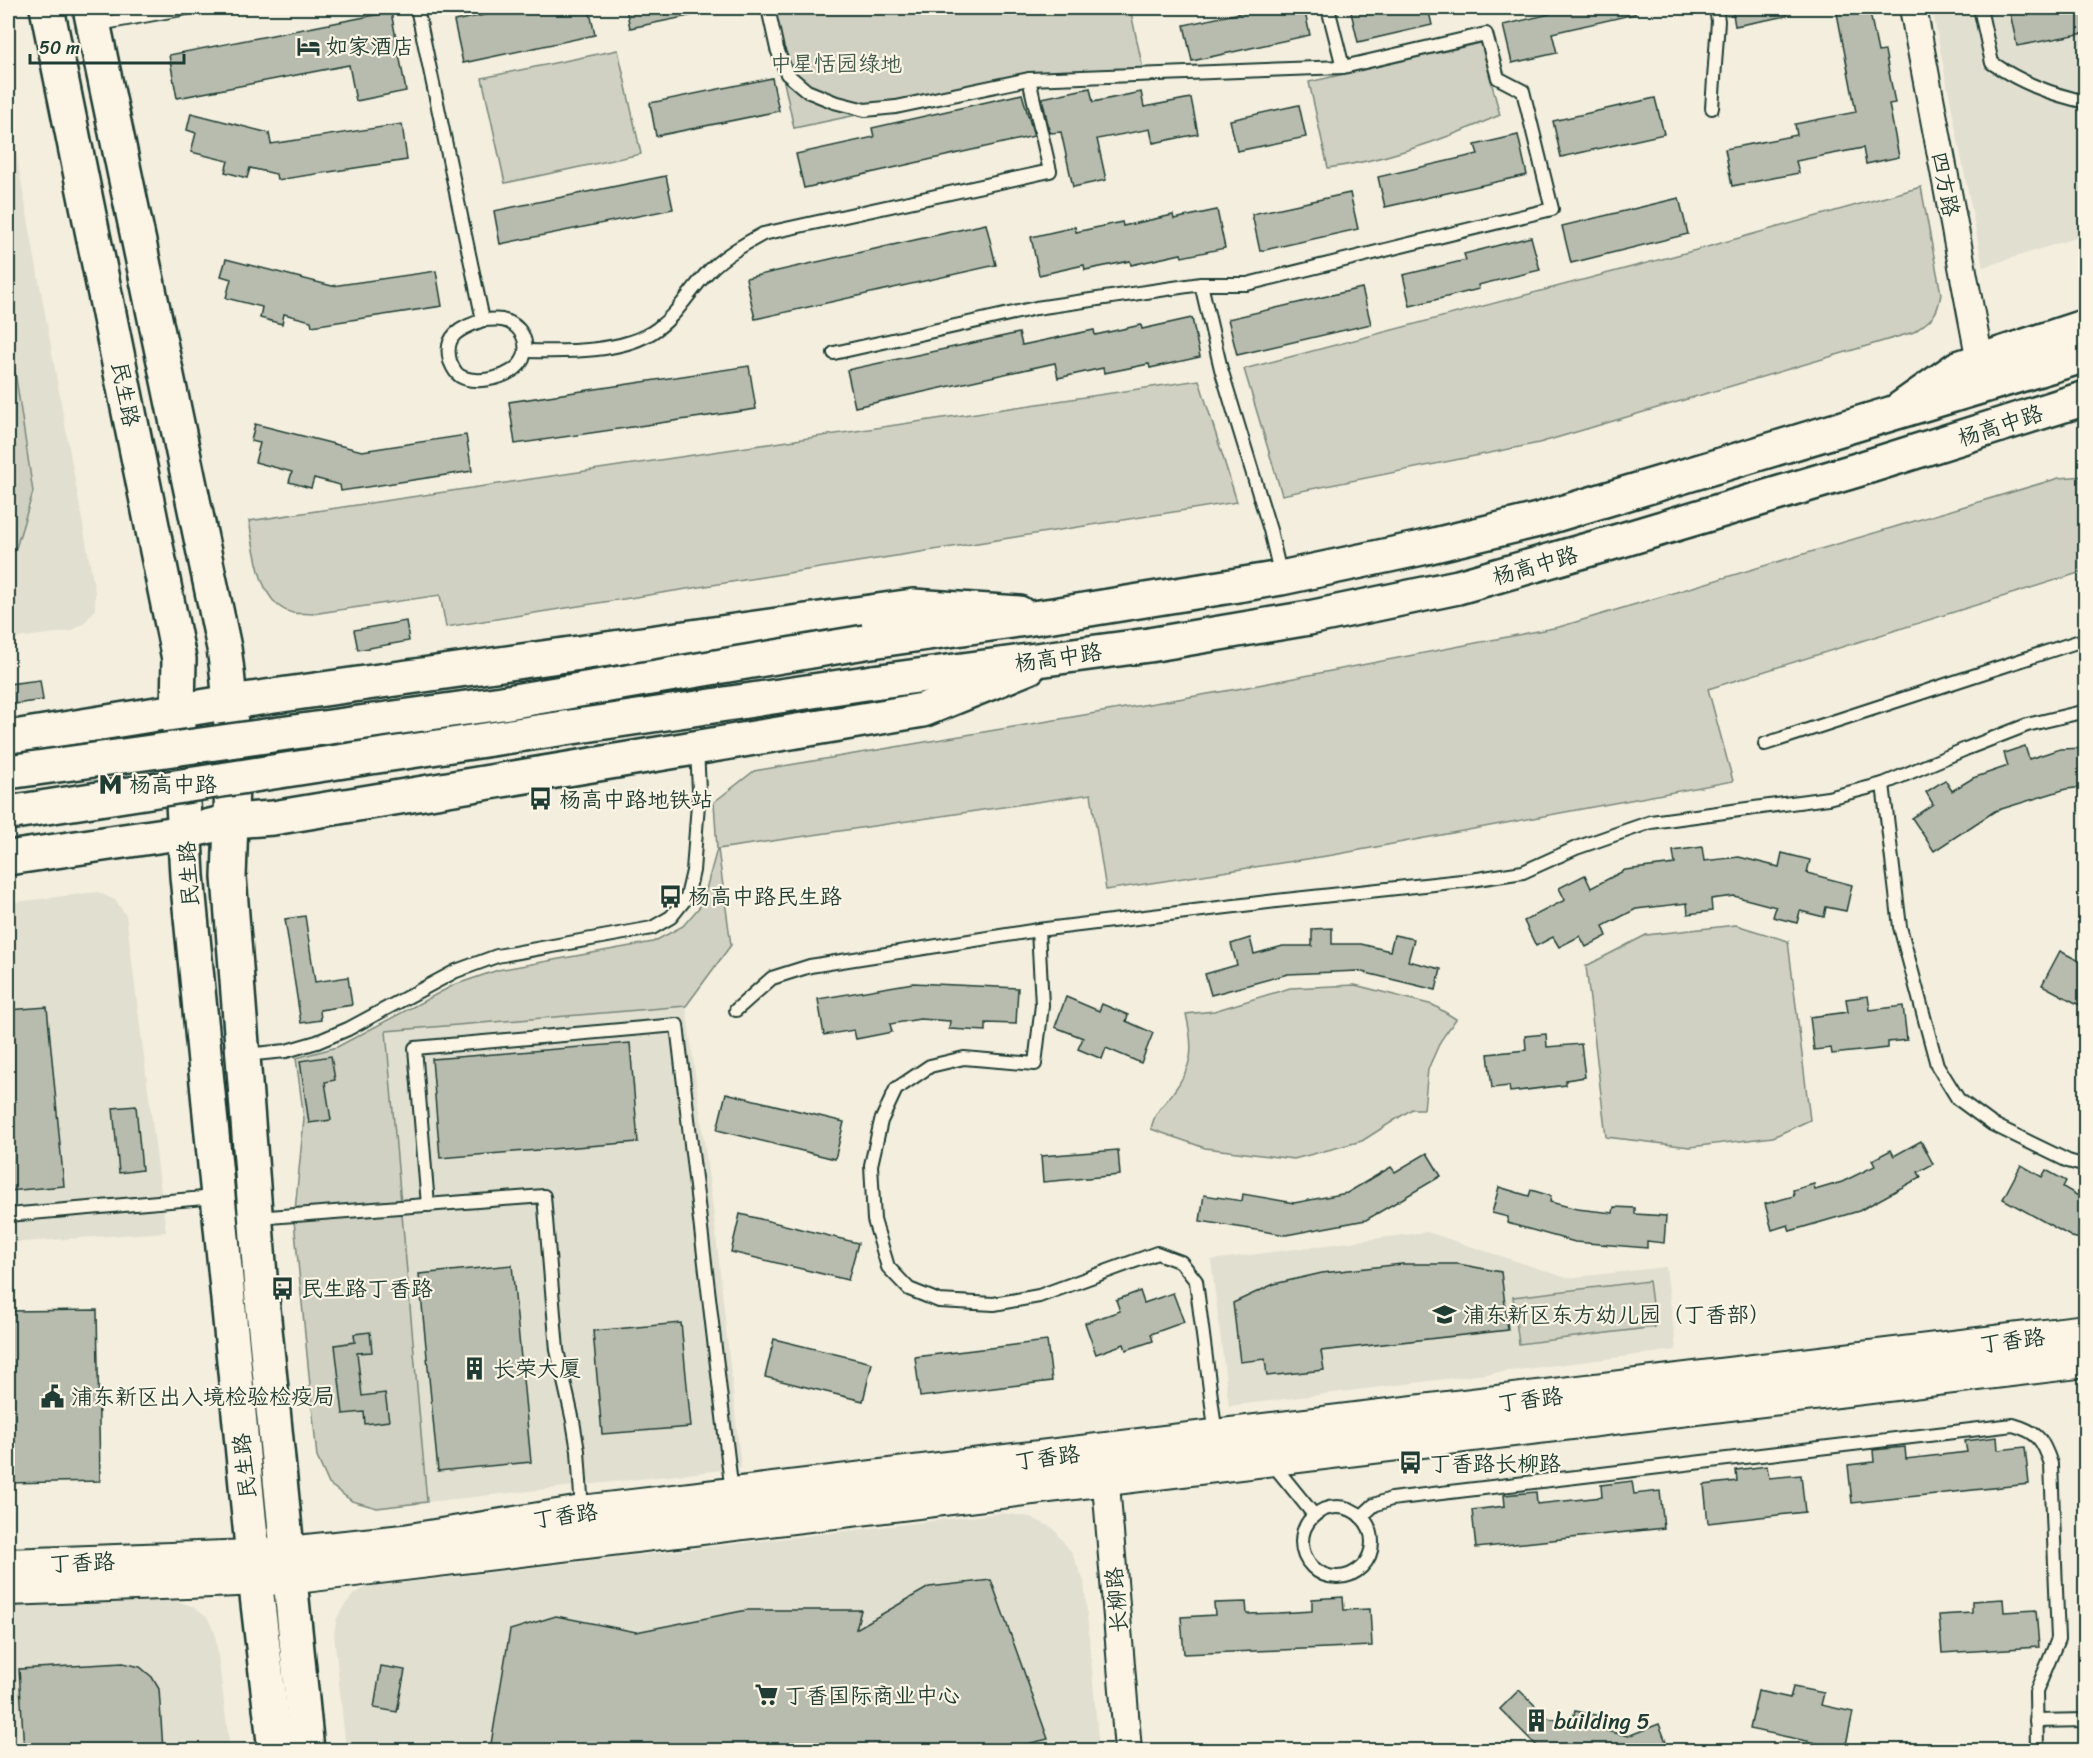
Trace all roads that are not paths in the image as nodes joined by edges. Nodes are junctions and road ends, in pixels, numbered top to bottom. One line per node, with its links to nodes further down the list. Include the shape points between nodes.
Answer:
1 (47, 8): 28 (main road, 民生路, via 179,659)
2 (187, 8): 9 (lane)
3 (417, 8): 15 (lane)
4 (768, 8): 11 (lane, via 787,74 807,91 834,102 865,110 896,107)
5 (1328, 8): 10 (lane)
6 (1716, 8): 13 (lane)
7 (1913, 8): 20 (street, 四方路)
8 (1980, 8): 12 (lane, via 1992,63 2016,79)
9 (92, 16): 27 (main road, 民生路, via 224,648)
10 (1342, 67): 11 (lane); 14 (lane, via 1486,34 1498,78 1523,91 1552,209 1247,284)
11 (1029, 79): 17 (lane, via 1050,171 763,234 708,272 680,309 655,331 618,346 565,352)
12 (2085, 102)
13 (1712, 108)
14 (1201, 284): 18 (lane, via 1036,308); 23 (lane, via 1221,369)
15 (483, 320): 17 (lane, via 502,320 516,326 524,337); 17 (lane, via 452,337 448,352 460,376 494,379 509,374)
16 (2085, 326): 20 (main road, 杨高中路)
17 (526, 351)
18 (834, 353)
19 (2085, 355): 22 (main road, 杨高中路)
20 (1980, 361): 22 (main road, 杨高中路, via 1958,368)
21 (2085, 398): 26 (main road, 杨高中路, via 1857,470 1458,587 1310,618)
22 (1893, 415): 23 (main road, 杨高中路, via 1539,520)
23 (1281, 578): 24 (main road, 杨高中路)
24 (1053, 615): 27 (main road, 杨高中路, via 913,606); 33 (main road, 杨高中路, bridge, via 502,703)
25 (2085, 639): 31 (lane)
26 (1051, 658): 32 (main road, via 923,710); 35 (main road, 杨高中路, bridge)
27 (231, 702): 28 (main road, 杨高中路); 36 (main road, 民生路)
28 (178, 710): 30 (main road, 杨高中路); 37 (main road, 民生路)
29 (2085, 711): 34 (lane, via 2027,725)
30 (8, 738)
31 (1765, 744)
32 (697, 748): 36 (main road, via 273,819); 41 (lane, via 699,790 693,871 687,897 672,917 652,928 497,956 456,971 317,1042 286,1051)
33 (8, 772)
34 (1883, 784): 39 (lane, via 1828,798 1651,822 1576,848 1523,872); 42 (lane, via 1900,927 1937,1065 1958,1099 1992,1124)
35 (8, 813)
36 (231, 821): 37 (main road); 41 (main road, 民生路, via 229,878)
37 (185, 832): 38 (main road); 43 (main road, 民生路)
38 (8, 858)
39 (1038, 930): 40 (lane, via 810,966 772,978); 49 (lane, via 1042,1005 1035,1064 964,1059 930,1066 896,1089 881,1121 872,1165 874,1220 888,1267 909,1289 939,1301 994,1304 1039,1296 1157,1253 1181,1262 1197,1281)
40 (736, 1010)
41 (244, 1055): 46 (main road, 民生路)
42 (2085, 1166)
43 (218, 1196): 45 (lane); 58 (main road, 民生路)
44 (428, 1205): 46 (lane); 52 (lane, via 416,1048 677,1025); 53 (lane, via 544,1196 557,1350 576,1441)
45 (8, 1215)
46 (255, 1218): 57 (main road, 民生路)
47 (2085, 1331): 49 (street, 丁香路)
48 (2085, 1361): 50 (street, 丁香路)
49 (1216, 1437): 51 (street, 丁香路)
50 (1268, 1459): 51 (street, 丁香路); 54 (lane)
51 (1105, 1464): 52 (street, 丁香路); 57 (street, 丁香路, via 723,1527); 64 (street, 长柳路)
52 (732, 1494): 53 (street, 丁香路)
53 (582, 1512): 57 (street, 丁香路, via 404,1541)
54 (1314, 1515): 55 (lane, via 1334,1506); 55 (lane, via 1303,1533 1304,1555 1319,1572 1340,1577 1352,1573 1369,1557 1371,1533)
55 (1361, 1516): 61 (lane, via 1374,1505 1391,1499 2013,1425 2030,1430 2045,1445 2051,1464 2058,1639 2036,1692)
56 (8, 1564): 58 (street, 丁香路)
57 (288, 1565): 58 (street, 丁香路); 63 (main road, 民生路)
58 (254, 1567): 59 (street, 丁香路); 62 (main road, 民生路)
59 (8, 1589)
60 (2085, 1720): 61 (lane)
61 (2036, 1721): 65 (lane)
62 (275, 1750)
63 (307, 1750)
64 (1128, 1750)
65 (2037, 1750)

